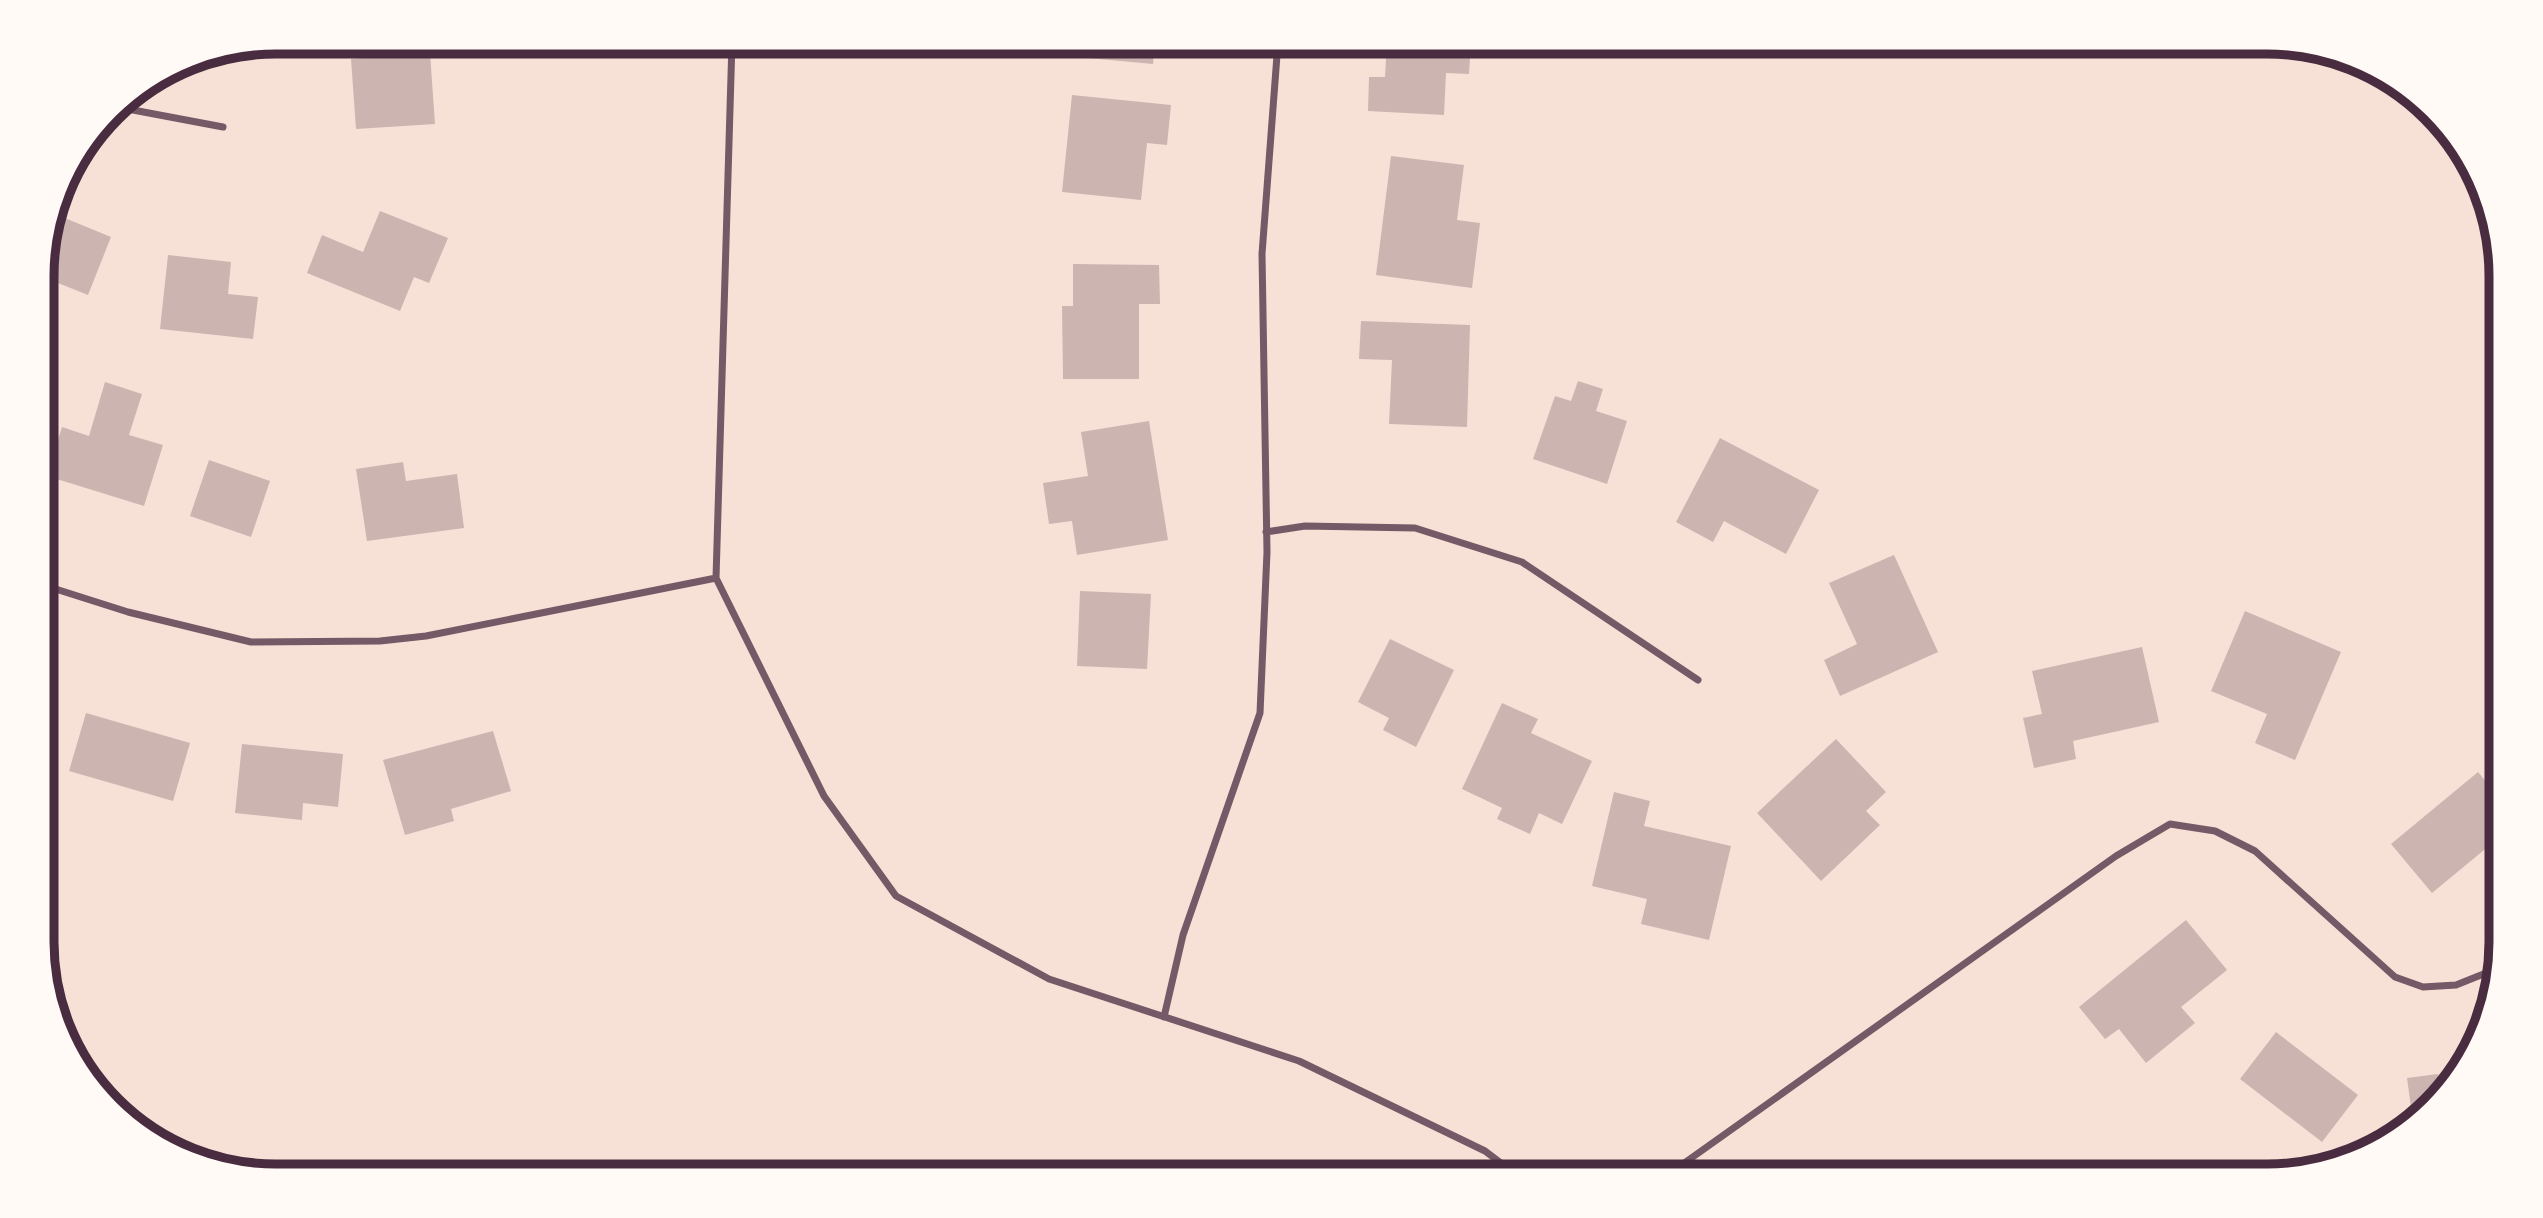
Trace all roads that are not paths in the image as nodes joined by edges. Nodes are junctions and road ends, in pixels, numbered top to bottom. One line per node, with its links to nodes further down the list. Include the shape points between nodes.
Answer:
1 (732, 54): 6 (street)
2 (1277, 54): 5 (street, via 1262,254)
3 (130, 109): 4 (street)
4 (223, 127)
5 (1266, 532): 8 (street, via 1306,526 1415,528 1522,562); 10 (street, via 1260,713 1183,935)
6 (716, 578): 7 (street, via 426,636 380,641 251,642); 10 (street, via 824,796 896,896 1049,979)
7 (55, 589)
8 (1698, 680)
9 (2486, 973): 12 (street, via 2456,985 2423,988 2395,976 2255,851 2215,831 2170,824 2116,856)
10 (1164, 1017): 11 (street, via 1299,1061 1485,1151)
11 (1501, 1163)
12 (1684, 1163)

